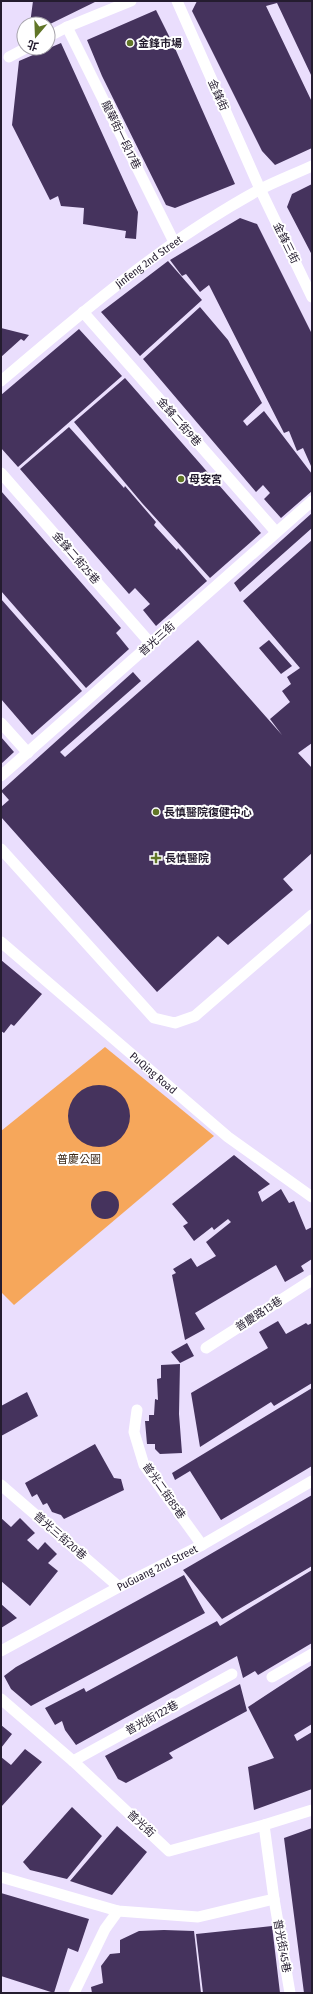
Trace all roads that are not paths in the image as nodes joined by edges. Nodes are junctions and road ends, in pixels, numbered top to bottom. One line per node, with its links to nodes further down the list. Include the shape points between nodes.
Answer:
1 (131, 1): 3 (lane)
2 (177, 1): 8 (lane, 金鋒街)
3 (67, 27): 4 (lane); 9 (lane, 龍華街一段17巷)
4 (56, 33)
5 (16, 53): 6 (lane)
6 (9, 57)
7 (312, 166): 8 (lane, Jinfeng 2nd Street)
8 (260, 189): 9 (lane, Jinfeng 2nd Street); 10 (lane, 金鋒三街)
9 (174, 242): 11 (lane, Jinfeng 2nd Street)
10 (312, 297)
11 (83, 312): 12 (lane, Jinfeng 2nd Street); 15 (lane, 金鋒二街9巷)
12 (1, 382)
13 (1, 473): 16 (lane, 金鋒二街25巷)
14 (312, 501): 15 (lane, 普光三街)
15 (276, 532): 16 (lane, 普光三街)
16 (151, 644): 18 (lane, 普光三街)
17 (1, 723): 18 (lane)
18 (28, 753): 19 (lane, 普光三街)
19 (1, 776)
20 (1, 849): 21 (lane, via 154,1018 175,1023 195,1016)
21 (312, 915)
22 (1, 942): 23 (lane, PuQing Road, via 228,1138)
23 (312, 1197)
24 (312, 1280): 25 (lane, 普慶路13巷)
25 (206, 1348)
26 (137, 1410): 29 (lane, 普光二街85巷, via 134,1432 144,1465)
27 (312, 1481): 29 (lane, PuGuang 2nd Street)
28 (1, 1484): 30 (lane, 普光三街20巷)
29 (202, 1545): 30 (lane, PuGuang 2nd Street)
30 (119, 1587): 31 (lane, PuGuang 2nd Street)
31 (1, 1651)
32 (312, 1654): 34 (lane)
33 (232, 1674): 36 (lane, 普光街122巷)
34 (272, 1677)
35 (1, 1699): 36 (lane, 普光街)
36 (73, 1761): 38 (lane, 普光街, via 169,1851)
37 (312, 1810): 38 (lane, 普光街)
38 (264, 1825): 40 (lane, 普光街45巷)
39 (1, 1877): 41 (lane)
40 (274, 1899): 41 (lane, via 198,1917); 43 (lane, 普光街45巷)
41 (118, 1911): 42 (lane, via 105,1929)
42 (74, 1993)
43 (290, 1993)

